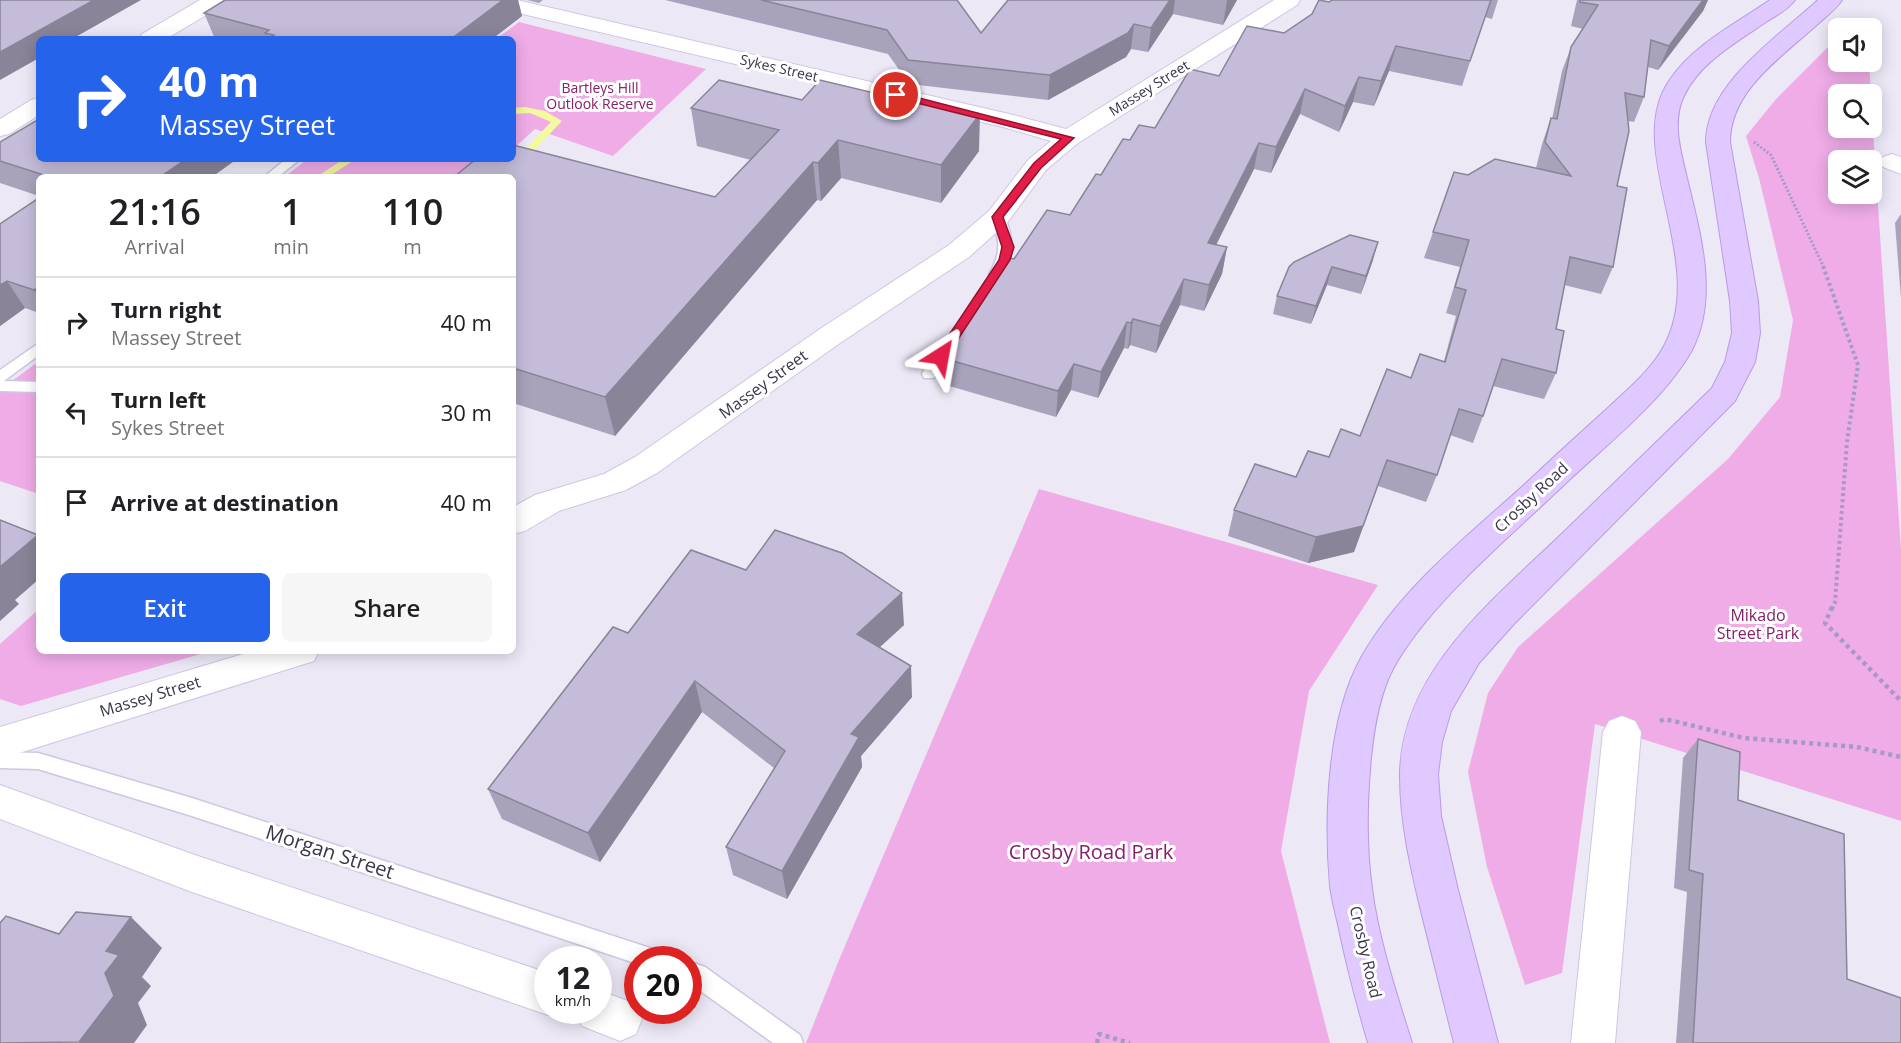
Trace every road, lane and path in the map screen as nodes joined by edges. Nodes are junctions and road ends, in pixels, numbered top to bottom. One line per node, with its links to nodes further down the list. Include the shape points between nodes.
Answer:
1 (215, 0): 6 (street)
2 (489, 0): 9 (street, Sykes Street)
3 (1289, 0): 9 (street, Massey Street)
4 (1784, 0): 35 (street, Crosby Road, via 1706,56 1671,97 1665,118 1666,141 1692,275 1682,340 1641,394 1409,617 1376,664 1356,722 1348,797 1351,888 1372,984)
5 (1831, 0): 36 (street, via 1752,72 1733,94 1719,125 1718,142 1746,333 1740,362 1724,394 1466,653 1432,711 1419,774 1421,816)
6 (155, 36)
7 (36, 107): 8 (street)
8 (0, 129)
9 (1069, 138): 13 (street, Massey Street, via 1037,165)
10 (1771, 155): 23 (path, via 1828,279 1858,365 1847,442 1835,602 1825,623)
11 (290, 162): 12 (lane)
12 (274, 174)
13 (998, 217): 14 (lane, via 1008,251); 21 (street, Massey Street, via 959,251 646,465 615,482 547,503)
14 (989, 285)
15 (962, 324): 17 (lane)
16 (36, 350): 18 (lane)
17 (929, 374)
18 (0, 377)
19 (0, 387): 20 (lane)
20 (36, 387)
21 (516, 520)
22 (291, 654): 25 (street, Massey Street)
23 (1901, 701)
24 (1622, 732): 26 (path, via 1665,719 1744,738 1857,747); 37 (street)
25 (0, 743)
26 (1901, 757)
27 (0, 760): 29 (lane, Morgan Street, via 38,761 192,807)
28 (0, 802): 31 (street, via 203,877)
29 (624, 949)
30 (702, 978): 32 (lane)
31 (534, 989)
32 (792, 1043)
33 (1097, 1043): 34 (path, via 1099,1034)
34 (1130, 1043)
35 (1390, 1043)
36 (1476, 1043)
37 (1593, 1043)

